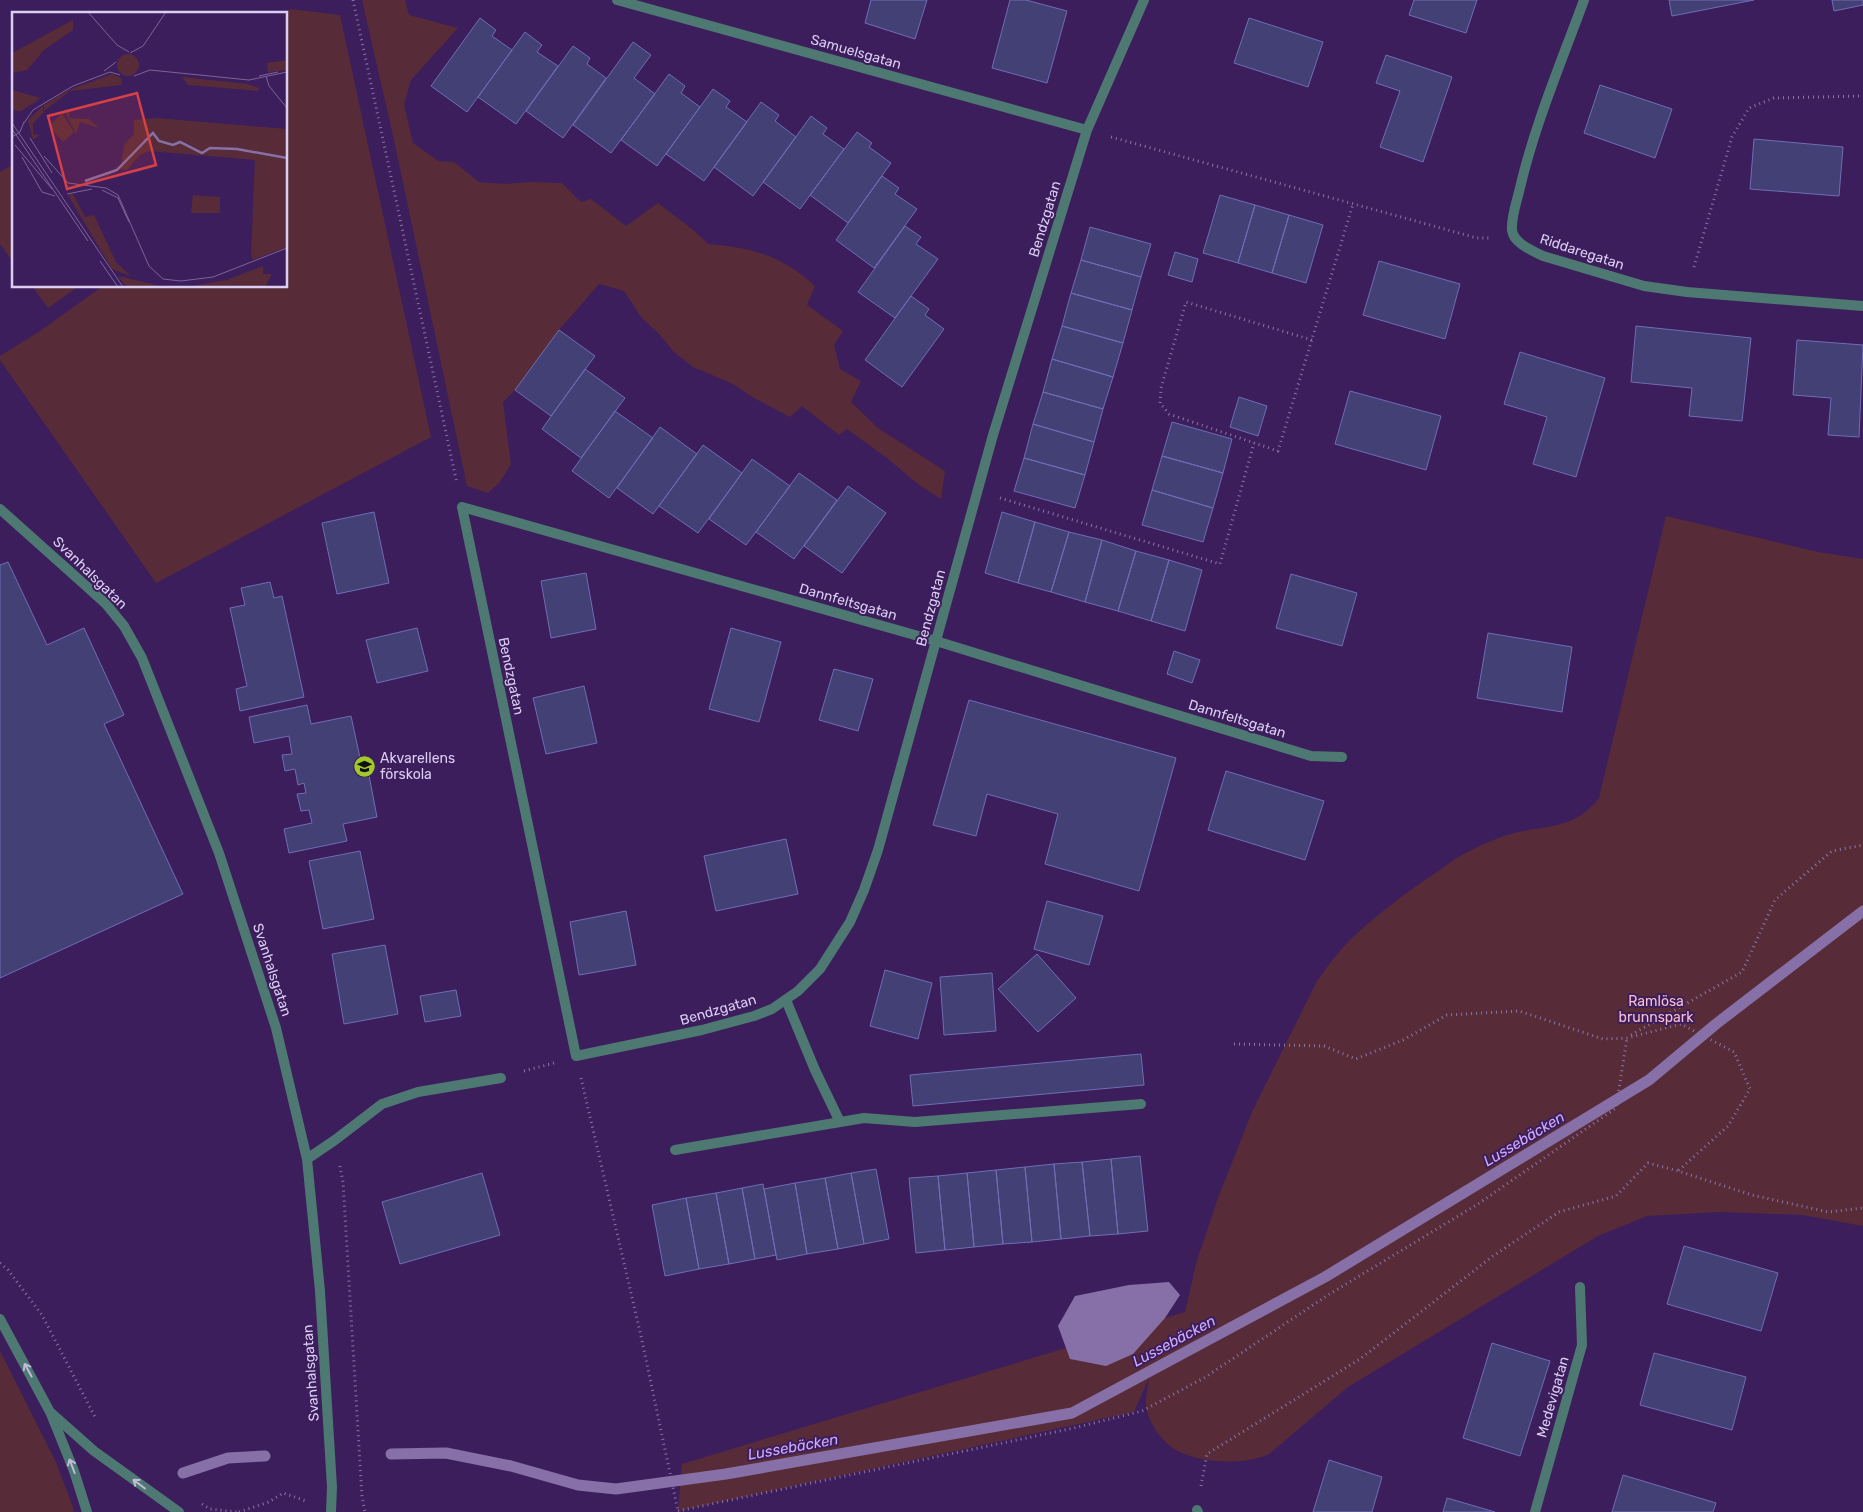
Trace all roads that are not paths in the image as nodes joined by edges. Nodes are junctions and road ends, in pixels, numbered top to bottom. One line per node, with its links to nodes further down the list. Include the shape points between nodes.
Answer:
1 (617, 0): 4 (street, Samuelsgatan)
2 (1144, 0): 4 (street, Bendzgatan)
3 (1584, 0): 5 (street, Riddaregatan, via 1538,126 1522,181 1512,221 1512,231 1517,239 1543,256 1644,286)
4 (1087, 130): 8 (street, Bendzgatan, via 996,425)
5 (1863, 306)
6 (462, 507): 8 (street, Dannfeltsgatan); 10 (street, Bendzgatan, via 576,1056 722,1025 754,1016)
7 (0, 509): 15 (street, Svanhalsgatan, via 106,604 124,626 142,658 219,853 250,946 276,1028)
8 (936, 641): 9 (street, Dannfeltsgatan, via 1311,756); 10 (street, Bendzgatan, via 884,831 864,890 850,922 820,970)
9 (1342, 757)
10 (786, 1000): 13 (street)
11 (501, 1078): 15 (street, via 418,1092 382,1104)
12 (1141, 1104): 13 (street, via 915,1122 864,1118)
13 (840, 1122): 14 (street)
14 (675, 1150)
15 (307, 1159): 19 (street, Svanhalsgatan, via 321,1311)
16 (1580, 1287): 22 (street, Medevigatan, via 1582,1345)
17 (0, 1319): 18 (street, one-way to 17)
18 (50, 1412): 20 (street, one-way to 18); 21 (street, one-way to 18, via 94,1451)
19 (331, 1511)
20 (87, 1512)
21 (179, 1512)
22 (1535, 1512)

